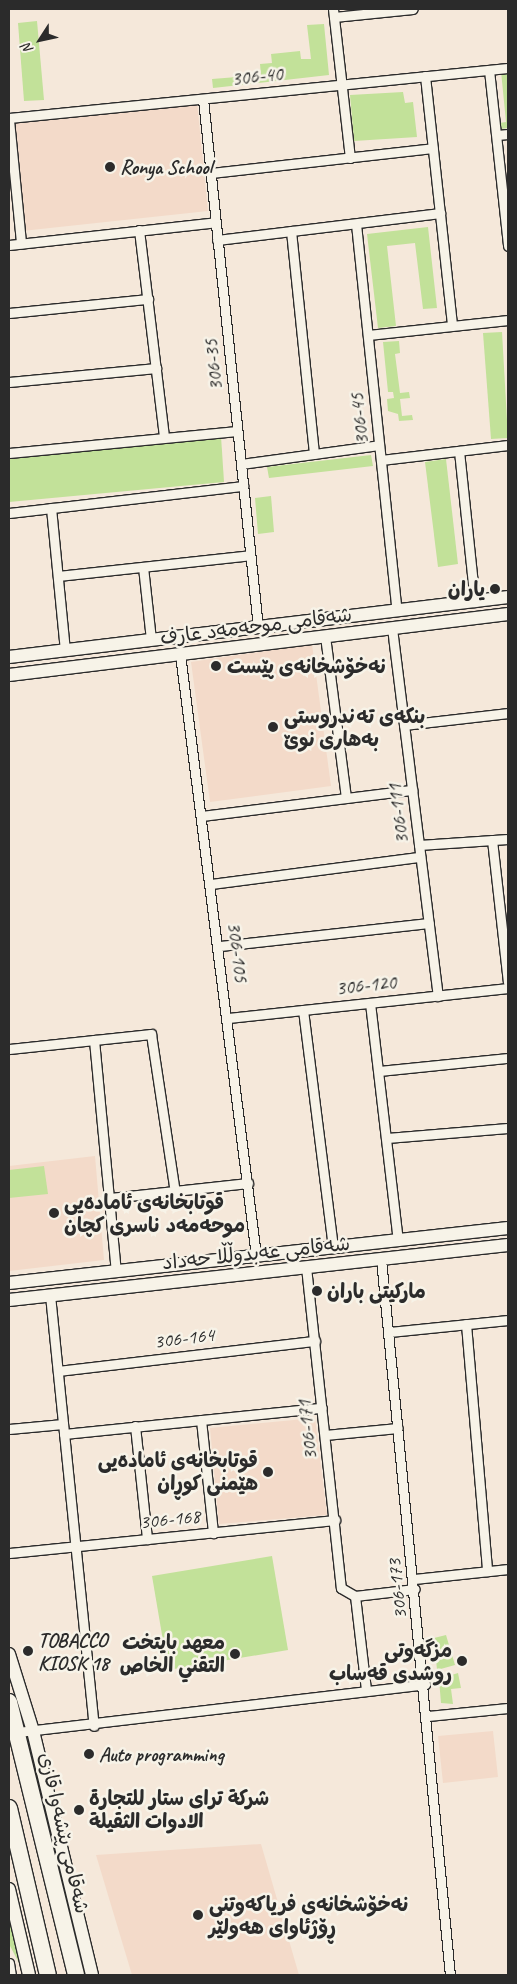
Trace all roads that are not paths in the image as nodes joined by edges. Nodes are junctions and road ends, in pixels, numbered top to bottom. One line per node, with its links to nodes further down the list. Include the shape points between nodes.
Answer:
1 (413, 9): 2 (street)
2 (334, 13): 6 (street)
3 (508, 68): 4 (street, 306-40)
4 (490, 70): 5 (street, 306-40); 10 (street)
5 (425, 76): 6 (street, 306-40); 11 (street)
6 (342, 85): 7 (street, 306-40); 12 (street)
7 (203, 99): 8 (street, 306-40); 13 (street, 306-35)
8 (9, 120): 21 (street)
9 (508, 134): 10 (street)
10 (496, 135): 14 (street)
11 (433, 148): 12 (street); 15 (street)
12 (350, 158): 13 (street)
13 (210, 173): 16 (street, 306-35)
14 (506, 204): 23 (street)
15 (440, 213): 17 (street); 27 (street)
16 (216, 222): 18 (street); 20 (street, 306-35)
17 (356, 224): 19 (street); 28 (street, 306-45)
18 (140, 230): 21 (street); 24 (street)
19 (291, 231): 20 (street); 37 (street)
20 (217, 240): 31 (street, 306-35)
21 (21, 243): 22 (street)
22 (9, 245)
23 (508, 246)
24 (148, 299): 25 (street); 29 (street)
25 (9, 313)
26 (508, 320): 27 (street)
27 (452, 326): 28 (street)
28 (368, 335): 33 (street, 306-45)
29 (156, 368): 30 (street); 32 (street)
30 (9, 382)
31 (237, 431): 32 (street); 39 (street, 306-35)
32 (164, 438): 36 (street)
33 (379, 445): 37 (street); 38 (street, 306-45)
34 (508, 445): 35 (street)
35 (459, 451): 38 (street); 47 (street)
36 (9, 453)
37 (314, 454): 39 (street)
38 (381, 460): 48 (street, 306-45)
39 (241, 464): 40 (street, 306-35)
40 (243, 486): 41 (street); 43 (street, 306-35)
41 (51, 508): 42 (street); 45 (street)
42 (9, 513)
43 (250, 554): 44 (street); 51 (street, 306-35)
44 (143, 567): 45 (street); 54 (street)
45 (58, 576): 55 (street)
46 (508, 597): 47 (street, شەقامی موحەمەد عارف)
47 (471, 602): 48 (street, شەقامی موحەمەد عارف); 50 (street)
48 (397, 611): 51 (street, شەقامی موحەمەد عارف)
49 (508, 614): 50 (street, شەقامی موحەمەد عارف)
50 (468, 618): 52 (street, شەقامی موحەمەد عارف)
51 (258, 628): 54 (street, شەقامی موحەمەد عارف)
52 (392, 628): 53 (street, شەقامی موحەمەد عارف); 60 (street, 306-111)
53 (325, 636): 56 (street, شەقامی موحەمەد عارف); 62 (street)
54 (151, 640): 55 (street, شەقامی موحەمەد عارف)
55 (65, 650): 57 (street, شەقامی موحەمەد عارف)
56 (180, 654): 58 (street, شەقامی موحەمەد عارف); 63 (street, 306-105)
57 (9, 657)
58 (9, 675)
59 (508, 713): 60 (street)
60 (404, 725): 61 (street, 306-111)
61 (412, 790): 62 (street); 66 (street, 306-111)
62 (346, 798): 63 (street)
63 (202, 816): 68 (street, 306-105)
64 (508, 839): 65 (street)
65 (492, 840): 66 (street); 71 (street)
66 (419, 845): 67 (street, 306-111)
67 (420, 857): 68 (street); 69 (street, 306-111)
68 (211, 884): 70 (street, 306-105)
69 (429, 923): 70 (street); 73 (street, 306-111)
70 (220, 946): 76 (street, 306-105)
71 (508, 982)
72 (508, 988): 73 (street, 306-120)
73 (438, 996): 74 (street, 306-120)
74 (370, 1003): 75 (street, 306-120); 80 (street)
75 (303, 1010): 76 (street, 306-120); 90 (street)
76 (228, 1018): 83 (street, 306-105)
77 (94, 1040): 78 (street); 84 (street, via 145,1033 155,1038); 85 (street)
78 (9, 1049)
79 (508, 1058): 80 (street)
80 (379, 1071): 82 (street)
81 (508, 1128): 82 (street)
82 (387, 1138): 88 (street)
83 (248, 1183): 84 (street); 92 (street, 306-105)
84 (175, 1192): 85 (street)
85 (110, 1198): 95 (street)
86 (508, 1228): 87 (street, شەقامی عەبدوڵڵا حەداد)
87 (435, 1236): 88 (street, شەقامی عەبدوڵڵا حەداد); 91 (street)
88 (398, 1240): 90 (street, شەقامی عەبدوڵڵا حەداد)
89 (508, 1245): 91 (street, شەقامی عەبدوڵڵا حەداد)
90 (333, 1247): 92 (street, شەقامی عەبدوڵڵا حەداد)
91 (437, 1253): 93 (street, شەقامی عەبدوڵڵا حەداد)
92 (256, 1256): 95 (street, شەقامی عەبدوڵڵا حەداد)
93 (381, 1259): 94 (street, شەقامی عەبدوڵڵا حەداد); 101 (street, 306-173)
94 (306, 1267): 97 (street, شەقامی عەبدوڵڵا حەداد); 102 (street, 306-171)
95 (116, 1271): 96 (street, شەقامی عەبدوڵڵا حەداد)
96 (9, 1283)
97 (50, 1295): 98 (street, شەقامی عەبدوڵڵا حەداد); 103 (street)
98 (9, 1300)
99 (508, 1320): 100 (street)
100 (466, 1324): 101 (street); 117 (street)
101 (389, 1332): 107 (street, 306-173)
102 (314, 1341): 103 (street, 306-164); 104 (street, 306-171)
103 (58, 1371): 109 (street)
104 (322, 1408): 105 (street); 110 (street, 306-171)
105 (201, 1420): 106 (street); 112 (street)
106 (135, 1426): 109 (street); 113 (street)
107 (398, 1428): 110 (street); 118 (street, 306-173)
108 (9, 1429): 109 (street)
109 (64, 1429): 114 (street)
110 (325, 1435): 111 (street, 306-171)
111 (335, 1520): 112 (street, 306-168); 119 (street, 306-171, via 341,1588)
112 (213, 1533): 113 (street, 306-168)
113 (147, 1539): 114 (street, 306-168)
114 (76, 1546): 115 (street, 306-168); 126 (street)
115 (9, 1553)
116 (508, 1569): 117 (street)
117 (487, 1572): 118 (street)
118 (414, 1584): 119 (street); 121 (street, 306-173)
119 (355, 1596): 122 (street)
120 (9, 1654): 127 (street)
121 (425, 1684): 122 (street); 125 (street, 306-173)
122 (366, 1689): 126 (street)
123 (9, 1702): 127 (highway, شەقامی پێشەوا قازی)
124 (508, 1708): 125 (street)
125 (428, 1716): 136 (street, 306-173)
126 (94, 1726): 127 (street)
127 (26, 1732): 134 (highway, شەقامی پێشەوا قازی); 135 (street)
128 (9, 1810): 133 (highway)
129 (9, 1889): 132 (street)
130 (9, 1963): 131 (street)
131 (12, 1975)
132 (30, 1975)
133 (48, 1975)
134 (76, 1975)
135 (92, 1975)
136 (450, 1975)

